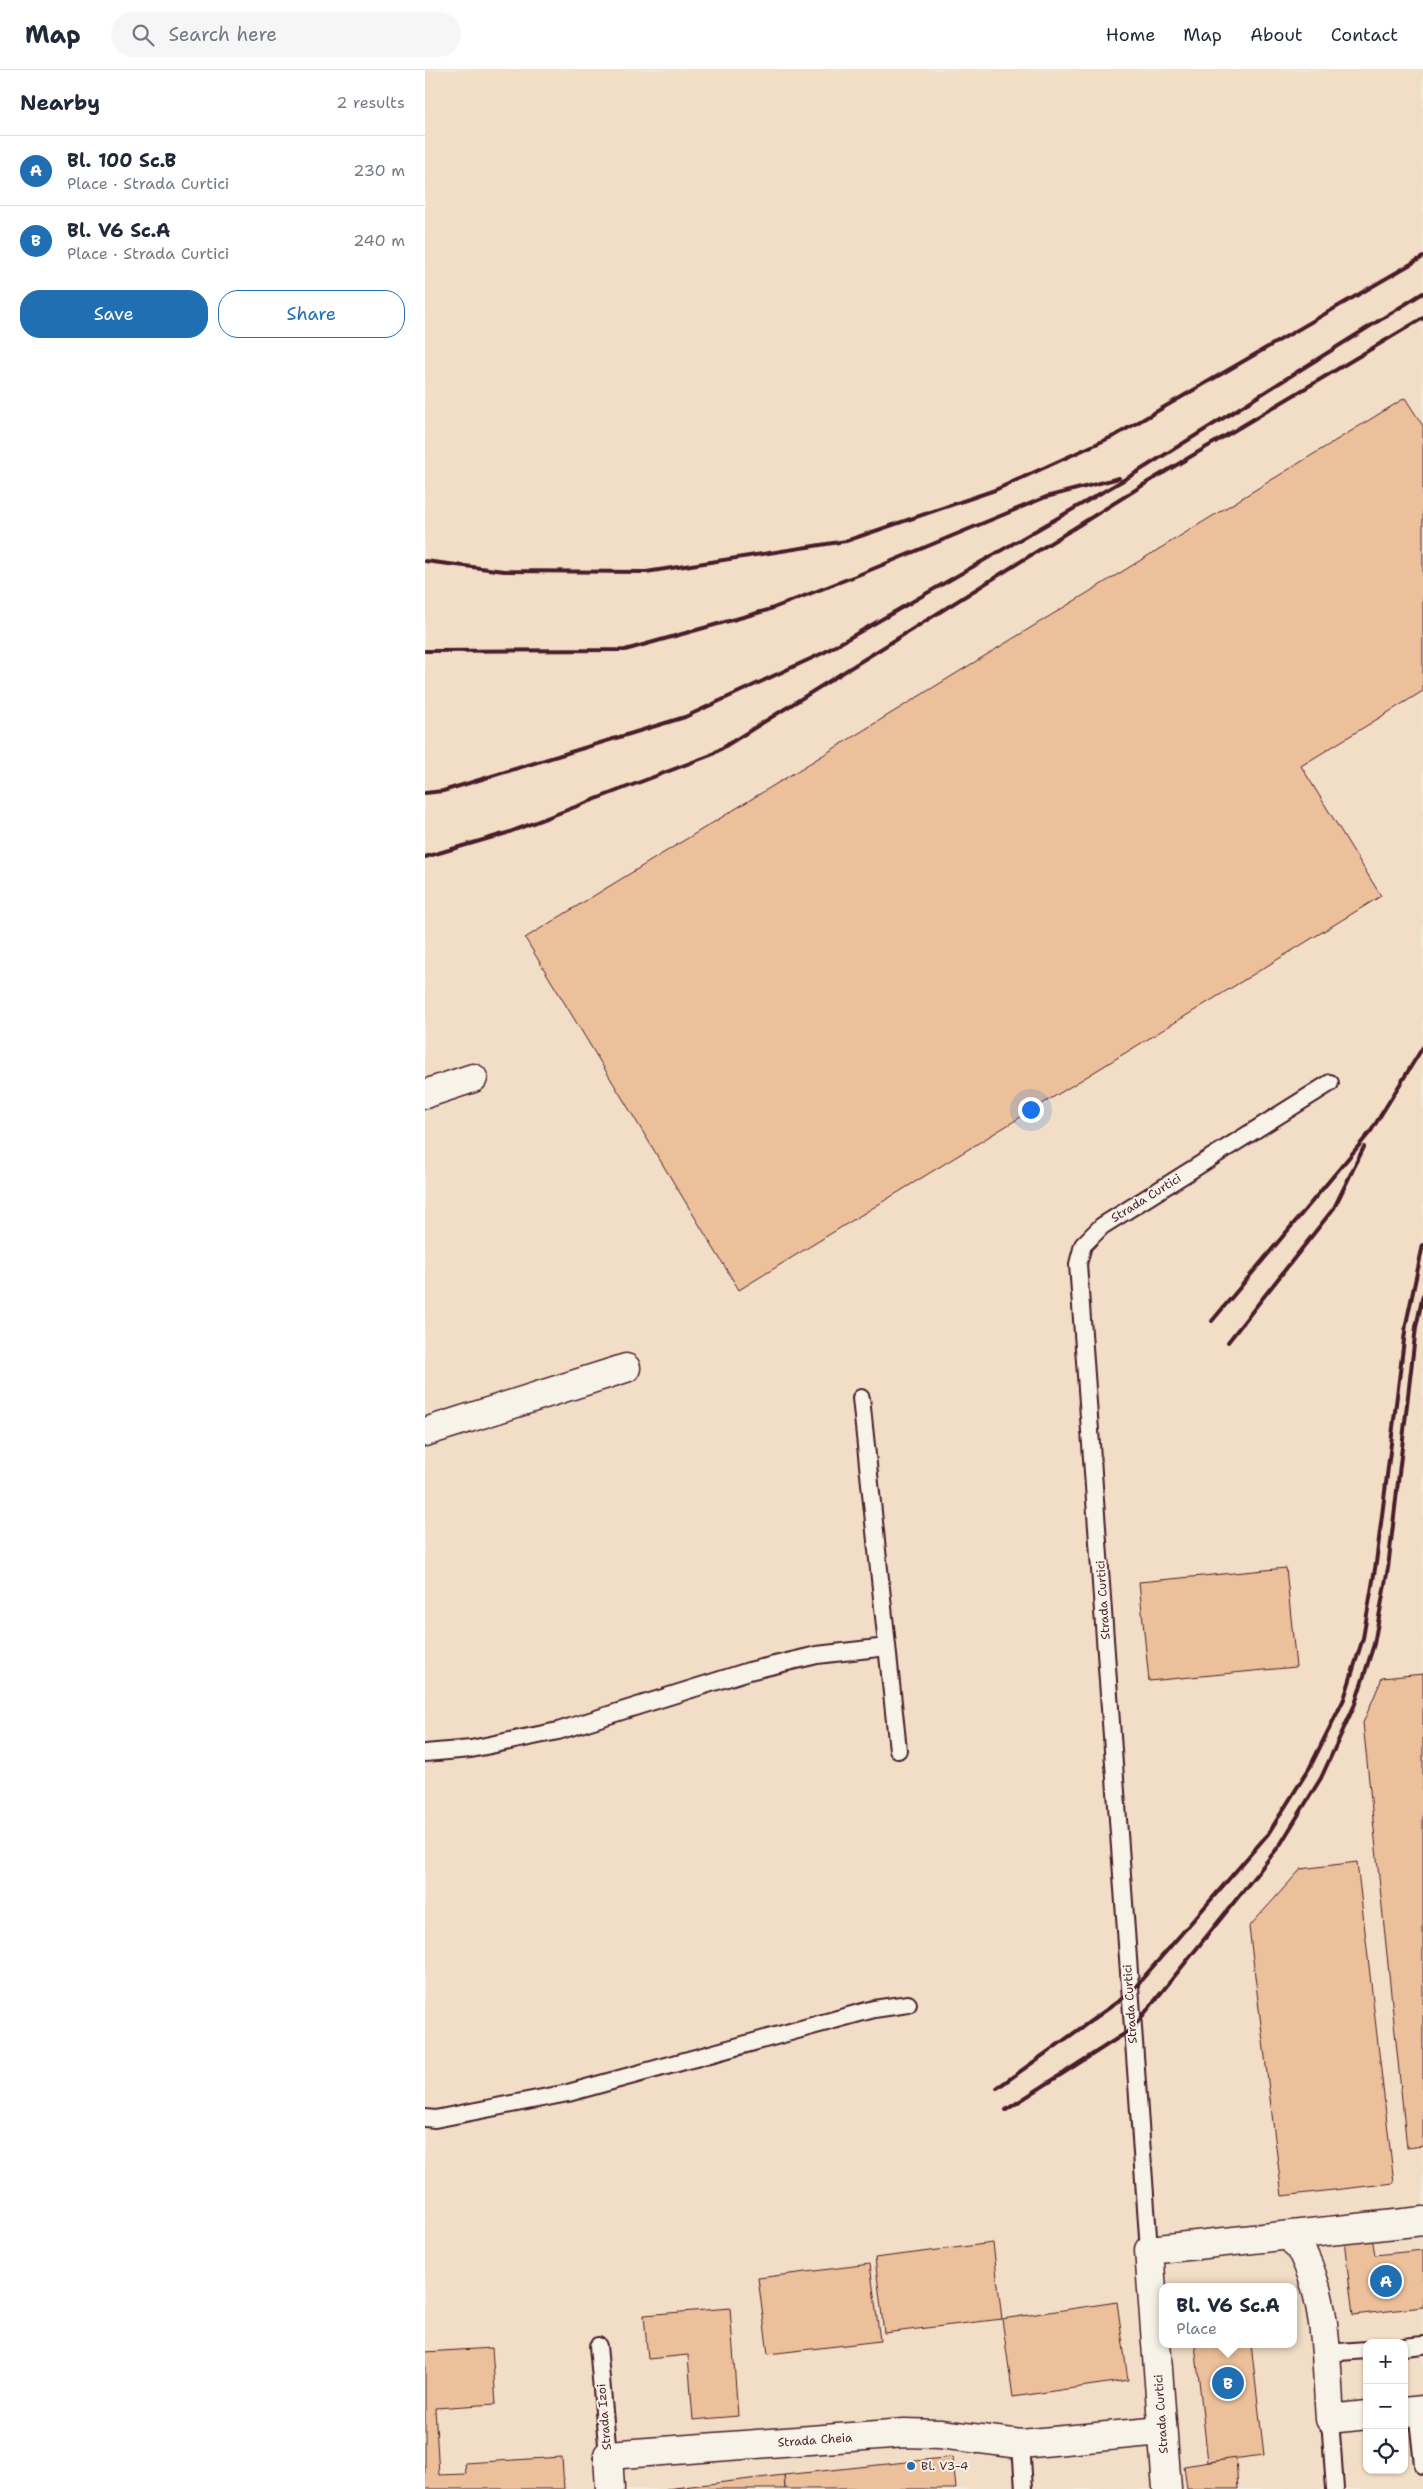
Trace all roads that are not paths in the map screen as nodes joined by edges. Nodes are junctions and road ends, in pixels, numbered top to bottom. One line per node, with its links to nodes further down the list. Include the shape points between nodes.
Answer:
1 (473, 1078): 3 (street)
2 (1330, 1083): 14 (lane, Strada Curtici, via 1102,1226 1083,1245 1078,1264)
3 (425, 1094)
4 (626, 1368): 6 (street)
5 (861, 1398): 7 (lane)
6 (425, 1432)
7 (887, 1647): 8 (lane); 9 (lane, via 817,1655 749,1671 559,1731 471,1749)
8 (898, 1750)
9 (425, 1753)
10 (908, 2004): 11 (lane, via 874,2009 568,2093 435,2119)
11 (425, 2118)
12 (1423, 2221): 13 (street)
13 (1290, 2236): 14 (street); 19 (street, via 1305,2256 1314,2281)
14 (1149, 2250): 23 (street, Strada Curtici)
15 (1423, 2345): 17 (lane)
16 (598, 2346): 25 (lane, Strada Izoi)
17 (1408, 2347)
18 (1363, 2350): 19 (lane)
19 (1325, 2353): 22 (street)
20 (1415, 2411): 26 (lane)
21 (1363, 2415): 22 (street)
22 (1330, 2419): 30 (lane)
23 (1162, 2431): 24 (street, Strada Cheia); 29 (street, Strada Curtici)
24 (1021, 2444): 25 (street, Strada Cheia, via 905,2433); 28 (lane)
25 (608, 2455): 27 (street, Strada Izoi)
26 (1423, 2465)
27 (610, 2489)
28 (1024, 2489)
29 (1167, 2489)
30 (1335, 2489)

